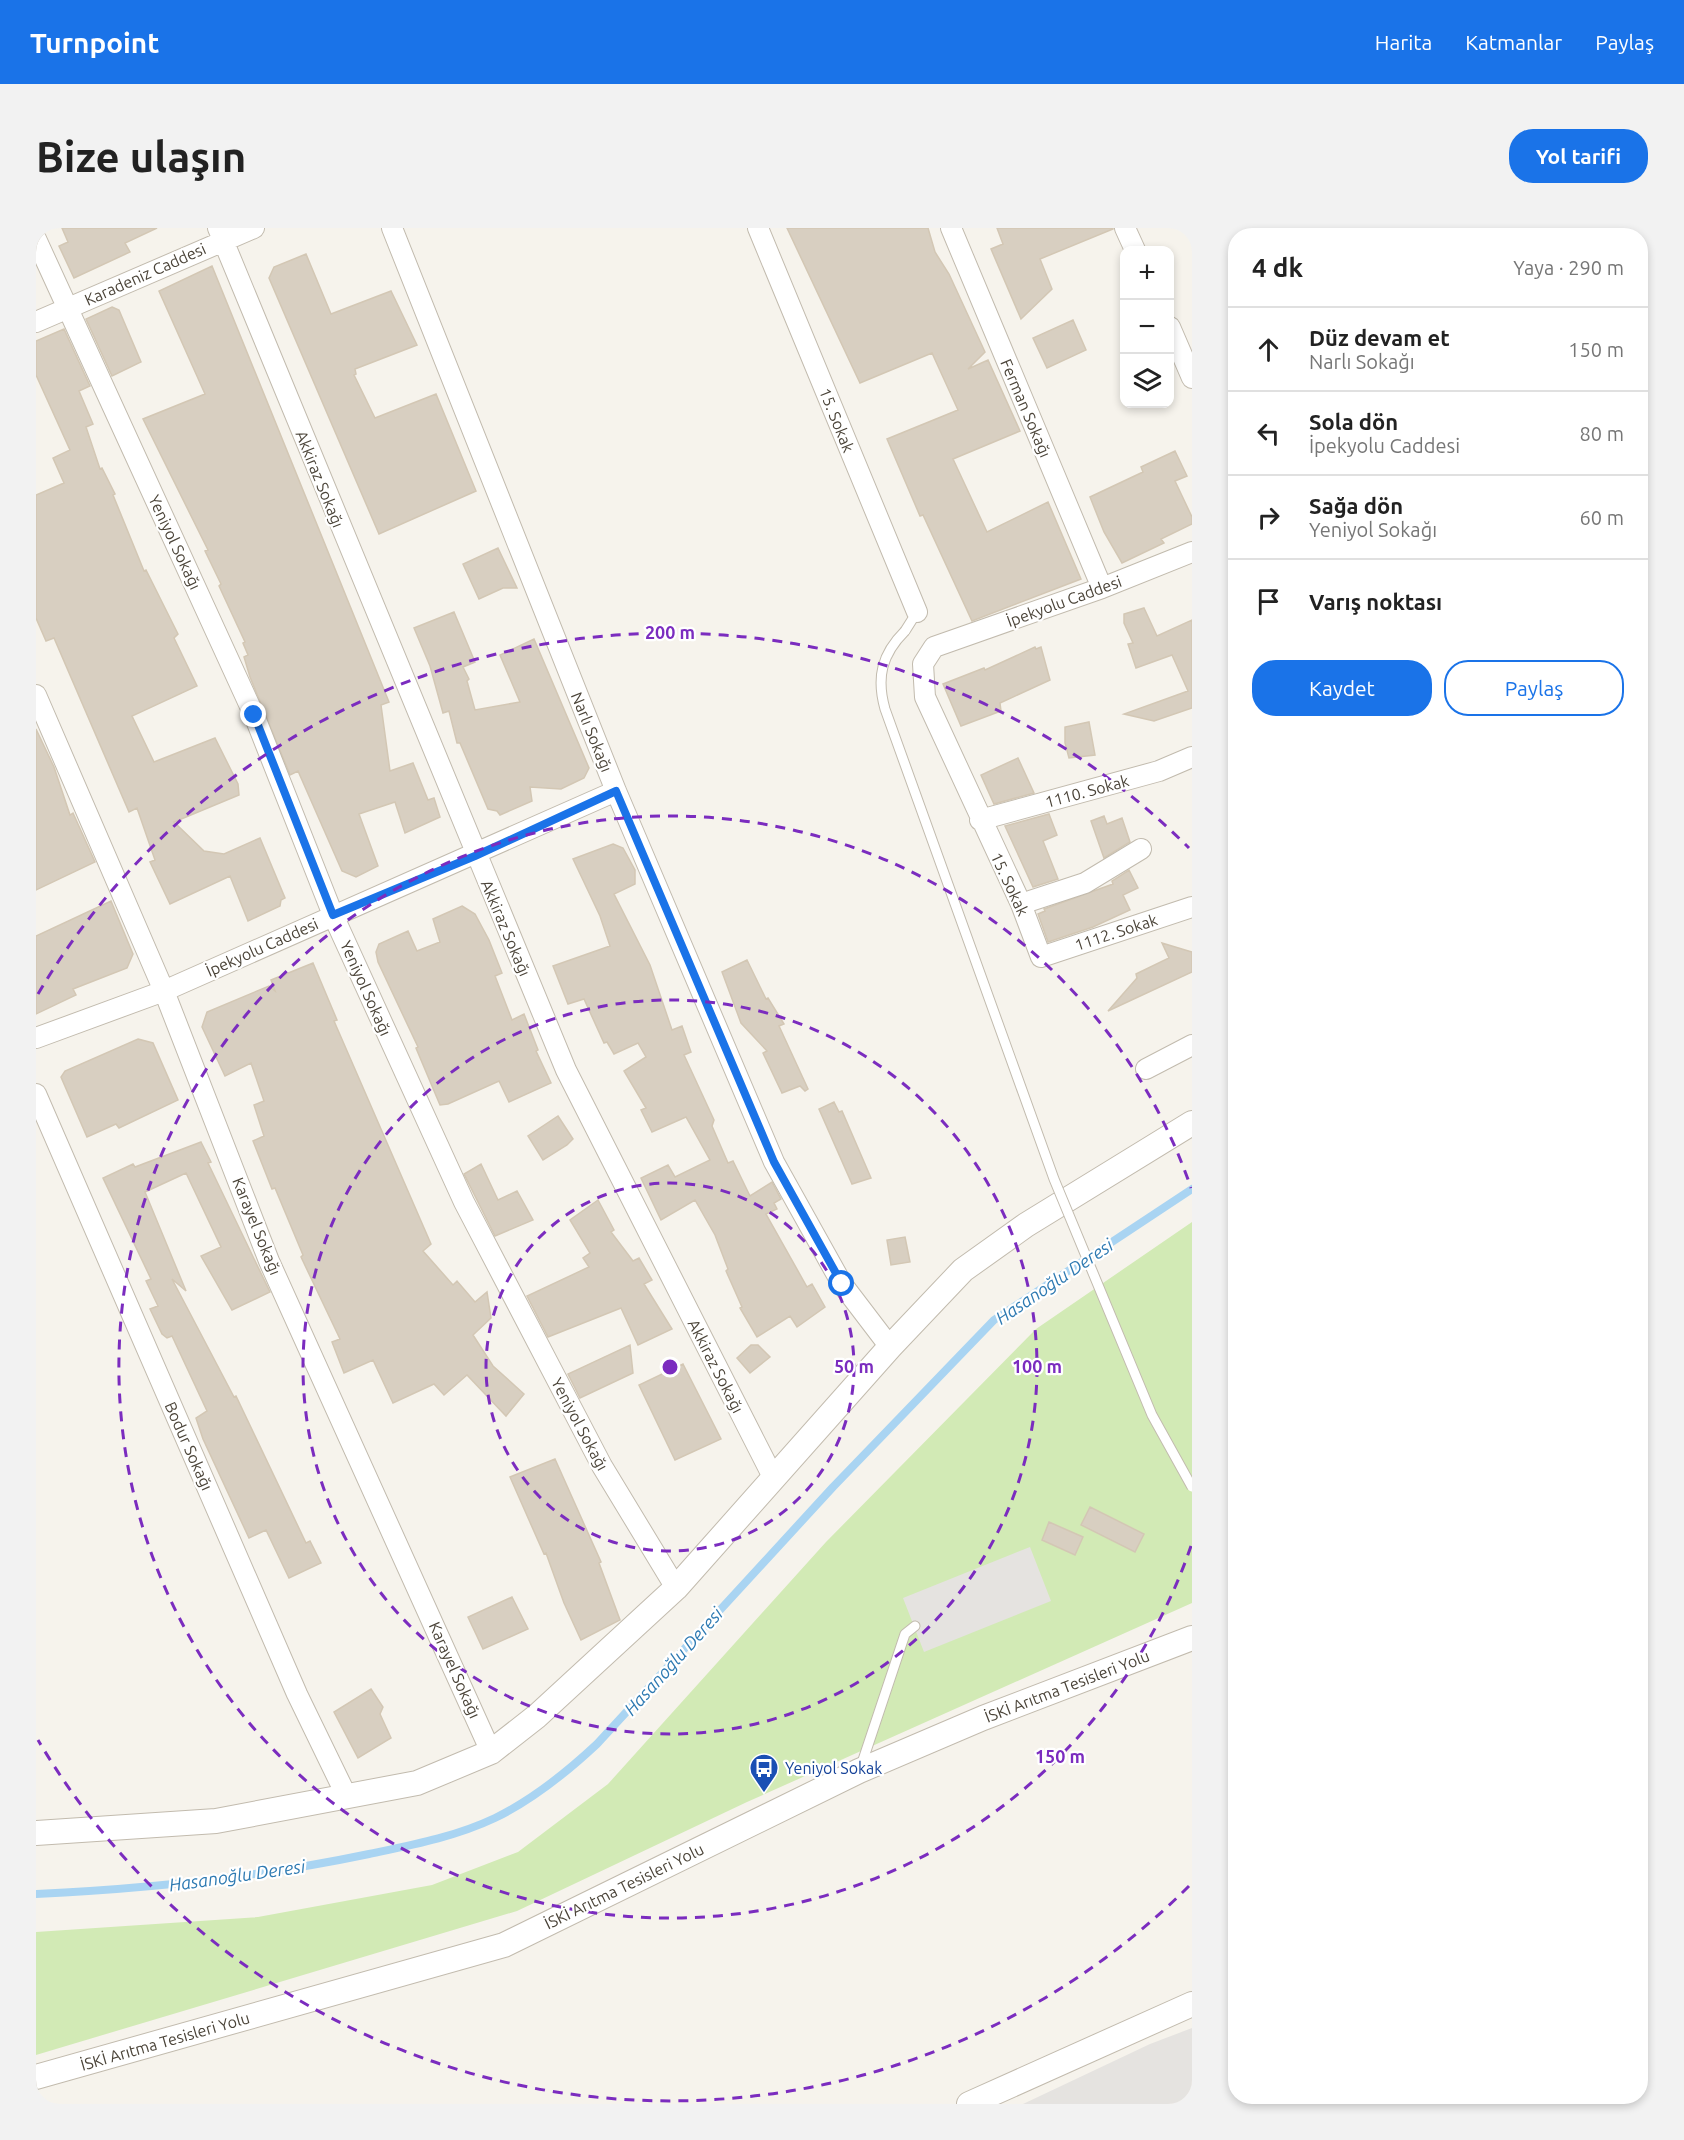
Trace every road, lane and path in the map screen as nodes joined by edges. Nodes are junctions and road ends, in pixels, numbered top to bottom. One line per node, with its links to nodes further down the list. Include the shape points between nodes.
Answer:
1 (254, 228): 6 (street, Karadeniz Caddesi)
2 (392, 228): 19 (street, Narlı Sokağı)
3 (758, 228): 15 (street, 15. Sokak)
4 (951, 228): 14 (street, Ferman Sokağı)
5 (1125, 228): 8 (street)
6 (220, 234): 9 (street, Karadeniz Caddesi); 22 (street, Akkiraz Sokağı)
7 (36, 238): 9 (street, Yeniyol Sokağı)
8 (1133, 246)
9 (68, 308): 10 (street, Karadeniz Caddesi); 25 (street, Yeniyol Sokağı, via 254,715)
10 (36, 322)
11 (1174, 336): 12 (street)
12 (1192, 378)
13 (1192, 552): 14 (street, İpekyolu Caddesi)
14 (1102, 588): 16 (street, İpekyolu Caddesi)
15 (917, 612): 35 (lane, bridge, via 882,663 880,688 885,709 1054,1179 1152,1415)
16 (934, 647): 20 (street, 15. Sokak, via 923,664 925,697)
17 (36, 695): 27 (street, Karayel Sokağı)
18 (1192, 757): 20 (street, 1110. Sokak, via 1159,771)
19 (616, 791): 22 (street, İpekyolu Caddesi); 33 (street, Narlı Sokağı, via 774,1162 842,1284)
20 (980, 820): 23 (street, 15. Sokak)
21 (1141, 849): 23 (street, via 1085,884)
22 (475, 856): 25 (street, İpekyolu Caddesi); 34 (street, Akkiraz Sokağı, via 566,1070)
23 (1021, 904): 26 (street, 15. Sokak)
24 (1192, 907): 26 (street, 1112. Sokak)
25 (333, 915): 27 (street, İpekyolu Caddesi); 36 (street, Yeniyol Sokağı, via 464,1202 602,1466)
26 (1041, 957)
27 (164, 991): 28 (street, İpekyolu Caddesi); 39 (street, Karayel Sokağı, via 269,1261)
28 (36, 1038)
29 (1192, 1045): 30 (street)
30 (1146, 1070)
31 (36, 1094): 41 (street, Bodur Sokağı, via 297,1694)
32 (1192, 1123): 33 (street, via 1026,1225 963,1270)
33 (890, 1347): 34 (street)
34 (774, 1479): 36 (street)
35 (1192, 1487)
36 (676, 1588): 39 (street, via 537,1716)
37 (915, 1626): 40 (lane, via 905,1634)
38 (1192, 1638): 40 (street, İSKİ Arıtma Tesisleri Yolu, via 983,1718)
39 (491, 1752): 41 (street, via 417,1783)
40 (859, 1771): 44 (street, İSKİ Arıtma Tesisleri Yolu, via 504,1945)
41 (347, 1797): 42 (street, via 216,1821)
42 (36, 1833)
43 (1192, 2004): 45 (street)
44 (36, 2077)
45 (969, 2104)

